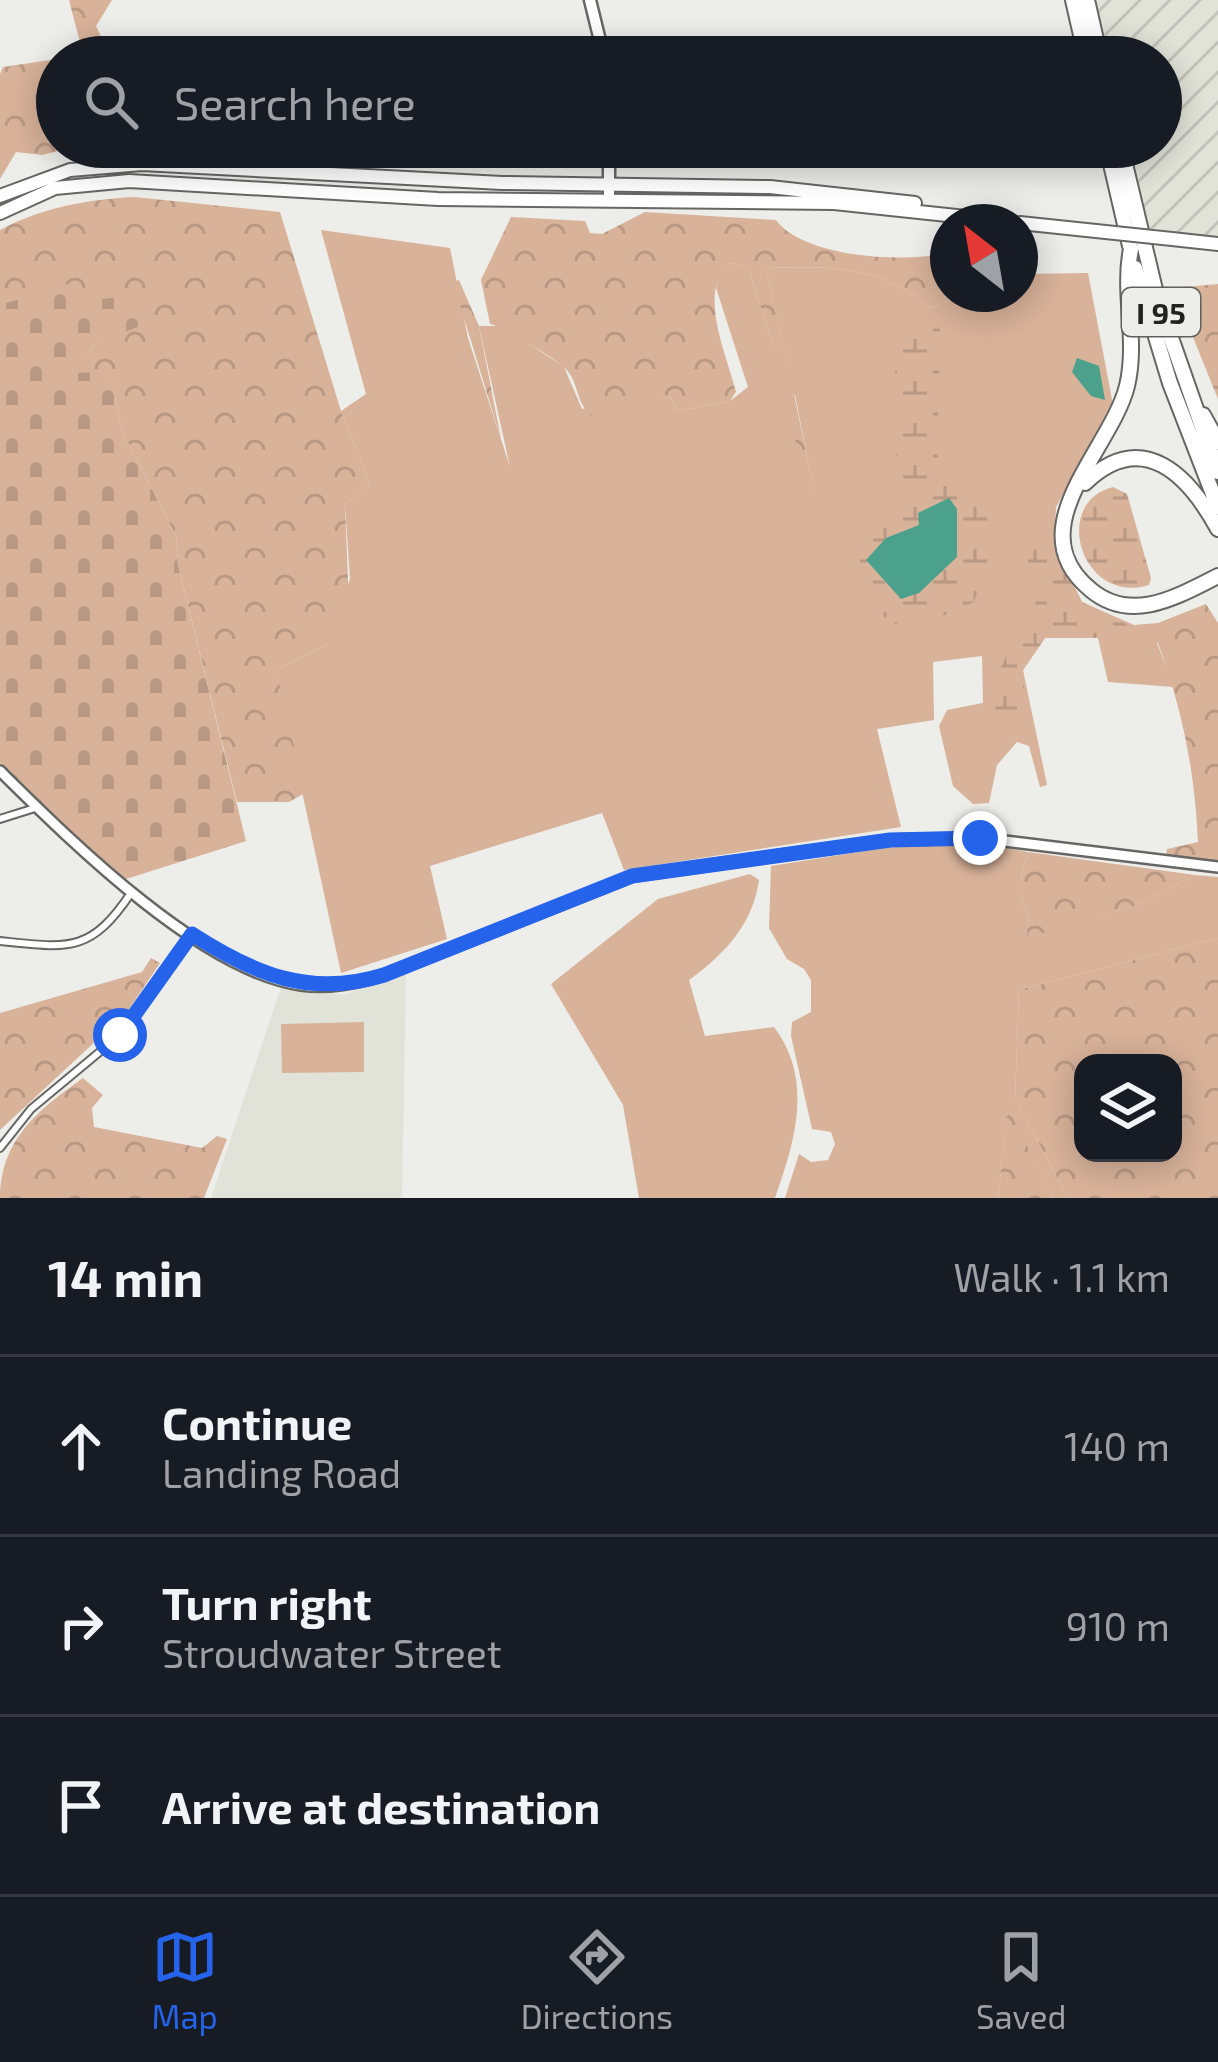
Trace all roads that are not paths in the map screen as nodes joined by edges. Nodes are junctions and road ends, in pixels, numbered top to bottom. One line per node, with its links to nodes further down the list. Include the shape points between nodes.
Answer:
1 (590, 0): 4 (main road)
2 (1073, 0): 5 (highway)
3 (1087, 0): 6 (highway)
4 (599, 36)
5 (1082, 36)
6 (1095, 36)
7 (87, 168): 13 (highway)
8 (187, 168): 12 (highway)
9 (609, 168): 12 (main road)
10 (1112, 168): 18 (highway, I 95)
11 (1126, 168): 19 (highway, I 95)
12 (609, 193): 14 (highway, via 812,190); 15 (highway, via 438,199 129,181 55,188)
13 (0, 196)
14 (930, 208)
15 (0, 212)
16 (1038, 224): 17 (highway, bridge)
17 (1218, 244)
18 (1130, 249): 22 (highway, I 95); 25 (highway, via 1127,385 1068,501 1063,544 1082,583 1112,602 1155,605)
19 (1164, 320): 20 (highway); 21 (highway, I 95)
20 (1218, 442)
21 (1218, 472)
22 (1218, 507)
23 (1218, 529): 25 (highway, via 1184,477 1152,461 1109,465 1073,500 1069,549 1098,590 1142,602)
24 (1218, 573): 25 (highway)
25 (1197, 584)
26 (0, 772): 27 (main road)
27 (35, 808): 28 (street); 30 (main road)
28 (0, 819)
29 (1218, 867): 31 (main road, via 957,836 699,866 591,889 384,975 341,985 277,979)
30 (131, 892): 31 (main road); 32 (street, via 101,932 82,943)
31 (192, 934): 33 (street, via 108,1049 31,1109)
32 (0, 941)
33 (0, 1148)

